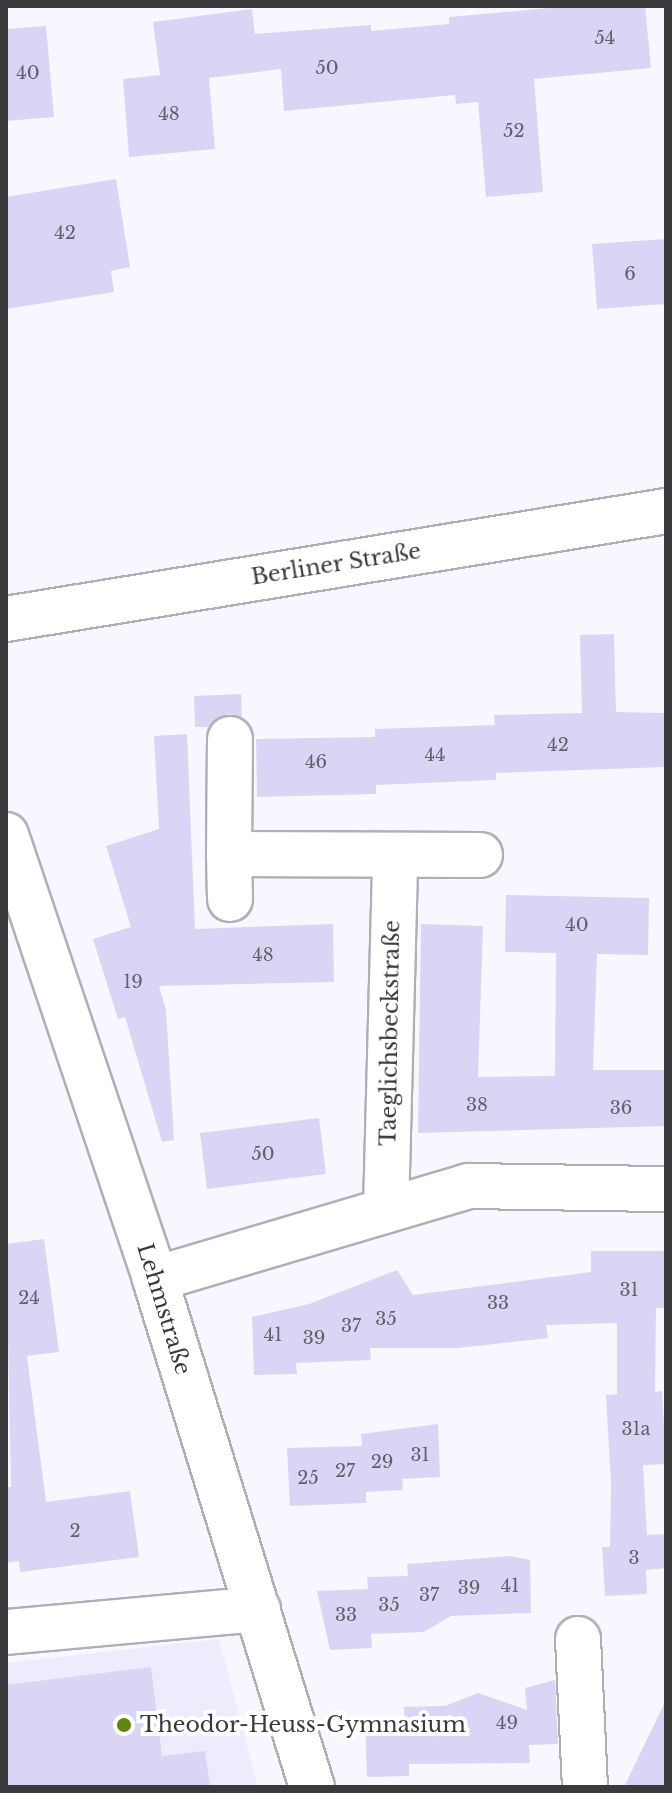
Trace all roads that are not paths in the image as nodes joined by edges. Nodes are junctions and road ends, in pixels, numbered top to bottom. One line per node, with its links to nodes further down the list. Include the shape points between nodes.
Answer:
1 (666, 511): 2 (street, Berliner Straße)
2 (6, 619)
3 (230, 739): 5 (street)
4 (6, 835): 11 (street, Lehmstraße)
5 (229, 854): 6 (street); 8 (street)
6 (395, 855): 7 (street); 10 (street, Taeglichsbeckstraße)
7 (480, 855)
8 (230, 899)
9 (666, 1189): 10 (street, via 468,1186)
10 (386, 1210): 11 (street)
11 (155, 1279): 12 (street, Lehmstraße)
12 (258, 1609): 13 (street); 15 (street, Lehmstraße)
13 (6, 1632)
14 (578, 1639): 16 (street)
15 (312, 1787)
16 (585, 1787)

